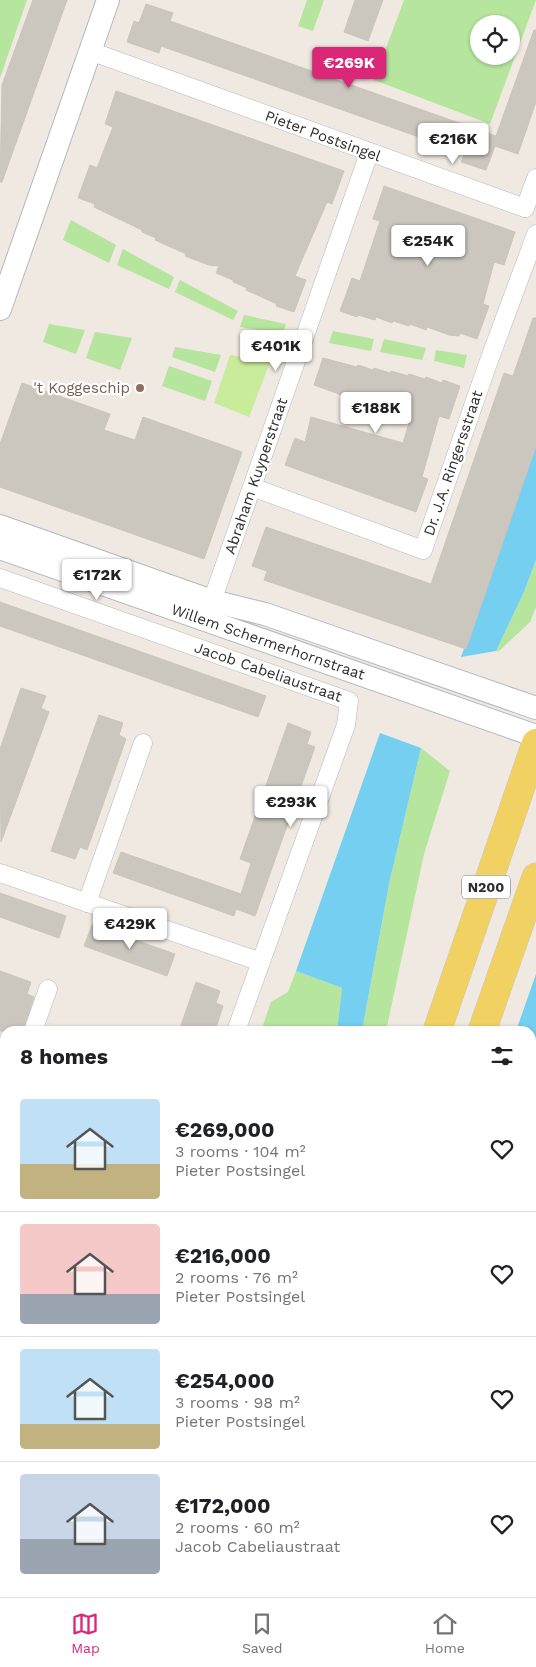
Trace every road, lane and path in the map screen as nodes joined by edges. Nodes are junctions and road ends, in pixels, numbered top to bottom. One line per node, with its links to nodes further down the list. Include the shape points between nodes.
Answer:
1 (108, 0): 2 (street)
2 (90, 51): 3 (street, Pieter Postsingel); 8 (street)
3 (369, 153): 5 (street, Pieter Postsingel); 9 (street, Abraham Kuyperstraat)
4 (536, 178): 5 (street)
5 (525, 208): 6 (street, via 535,219)
6 (536, 226)
7 (536, 234): 9 (street, Dr. J.A. Ringersstraat, via 424,550)
8 (0, 309)
9 (252, 487): 13 (street, Abraham Kuyperstraat)
10 (0, 526): 13 (street, Willem Schermerhornstraat)
11 (0, 548): 15 (street, Willem Schermerhornstraat)
12 (0, 578): 21 (street, Jacob Cabeliaustraat, via 349,701 346,725)
13 (212, 601): 14 (street, Willem Schermerhornstraat, via 265,614)
14 (536, 708)
15 (536, 736)
16 (143, 742): 20 (street)
17 (536, 744): 25 (main road, N200)
18 (0, 873): 20 (street)
19 (536, 877): 26 (main road, N200)
20 (88, 903): 21 (street)
21 (261, 962): 24 (street, Jacob Cabeliaustraat)
22 (48, 988): 23 (street)
23 (36, 1026)
24 (238, 1026)
25 (439, 1026)
26 (484, 1026)

